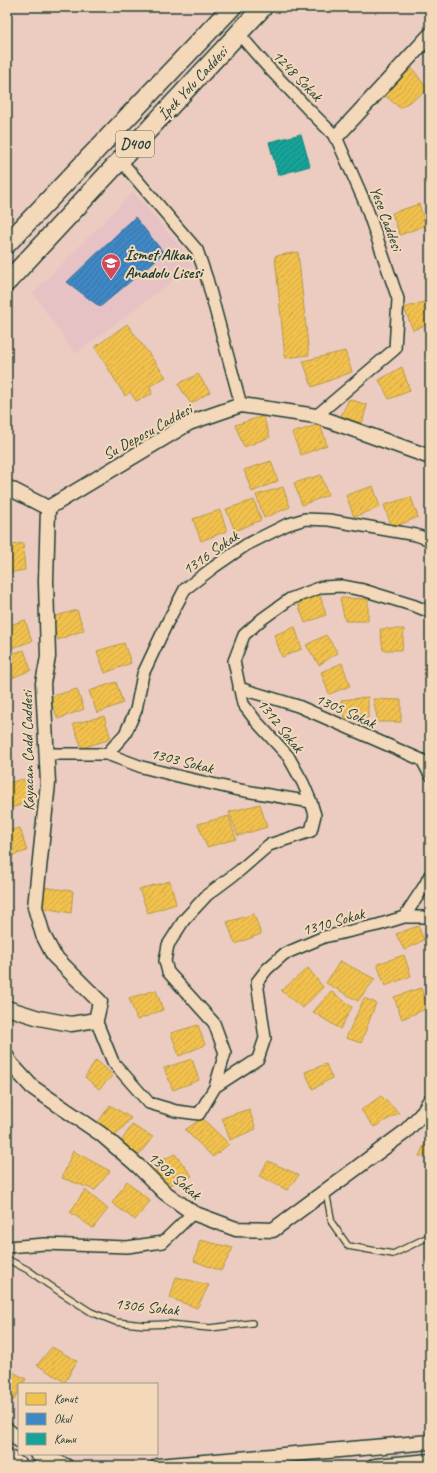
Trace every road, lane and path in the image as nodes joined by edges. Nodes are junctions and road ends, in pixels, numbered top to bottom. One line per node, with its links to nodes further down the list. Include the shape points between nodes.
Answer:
1 (232, 7): 7 (highway, İpek Yolu Caddesi / D400)
2 (263, 7): 3 (highway, İpek Yolu Caddesi / D400)
3 (238, 33): 5 (street, 1248 Sokak, via 296,97); 6 (highway, İpek Yolu Caddesi / D400)
4 (429, 38): 5 (street)
5 (336, 136): 10 (street, Yese Caddesi, via 365,203 398,299 395,350)
6 (120, 160): 8 (highway, İpek Yolu Caddesi / D400); 9 (street, via 197,250)
7 (7, 244)
8 (7, 282)
9 (241, 405): 10 (street, Su Deposu Caddesi); 13 (street, Su Deposu Caddesi, via 189,423)
10 (316, 416): 11 (street, Su Deposu Caddesi)
11 (430, 457)
12 (7, 487): 13 (street)
13 (48, 508): 17 (street, Kayacan Cadd Caddesi, via 48,657 44,683)
14 (430, 540): 18 (street, 1316 Sokak, via 416,535 329,520 305,519 286,525 246,545 185,589 143,674 136,710 125,734)
15 (430, 612): 16 (street, 1312 Sokak, via 363,590 342,586 322,587 290,599 244,635 234,661)
16 (239, 688): 19 (street, 1305 Sokak, via 298,706 422,760); 20 (street, 1312 Sokak, via 243,704 288,756)
17 (46, 754): 18 (street, 1303 Sokak); 25 (street, Kayacan Cadd Caddesi, via 48,783 35,907 43,935 54,956 100,1002)
18 (107, 754): 20 (street, 1303 Sokak, via 182,777 247,792)
19 (430, 775)
20 (311, 802): 27 (street, 1312 Sokak, via 315,815 311,832 269,845 207,895 184,920 168,945 165,961 168,972 214,1023 225,1053)
21 (430, 876): 22 (street)
22 (404, 917): 23 (street, 1310 Sokak); 27 (street, 1310 Sokak, via 324,937 284,954 267,969 257,982 265,1038 258,1059)
23 (430, 917)
24 (7, 1008): 25 (street, via 71,1024)
25 (96, 1020): 27 (street, 1310 Sokak, via 113,1062 149,1103 176,1111 199,1114)
26 (7, 1057): 30 (street, 1308 Sokak, via 32,1086 101,1134 164,1192)
27 (215, 1087)
28 (430, 1101): 29 (street, 1308 Sokak, via 405,1132)
29 (326, 1191): 30 (street, 1308 Sokak, via 273,1230 236,1229); 31 (lane, via 332,1223 348,1246 393,1254)
30 (193, 1213): 32 (street, via 163,1242 127,1246 45,1244)
31 (430, 1236)
32 (7, 1247)
33 (7, 1259): 34 (lane, 1306 Sokak, via 91,1312 116,1322 210,1328)
34 (252, 1323)
35 (7, 1430): 36 (street)
36 (18, 1439)
37 (430, 1442): 43 (street)
38 (39, 1455): 42 (street)
39 (7, 1456): 41 (street)
40 (430, 1462): 44 (street)
41 (21, 1466)
42 (66, 1466)
43 (158, 1466)
44 (375, 1466)

